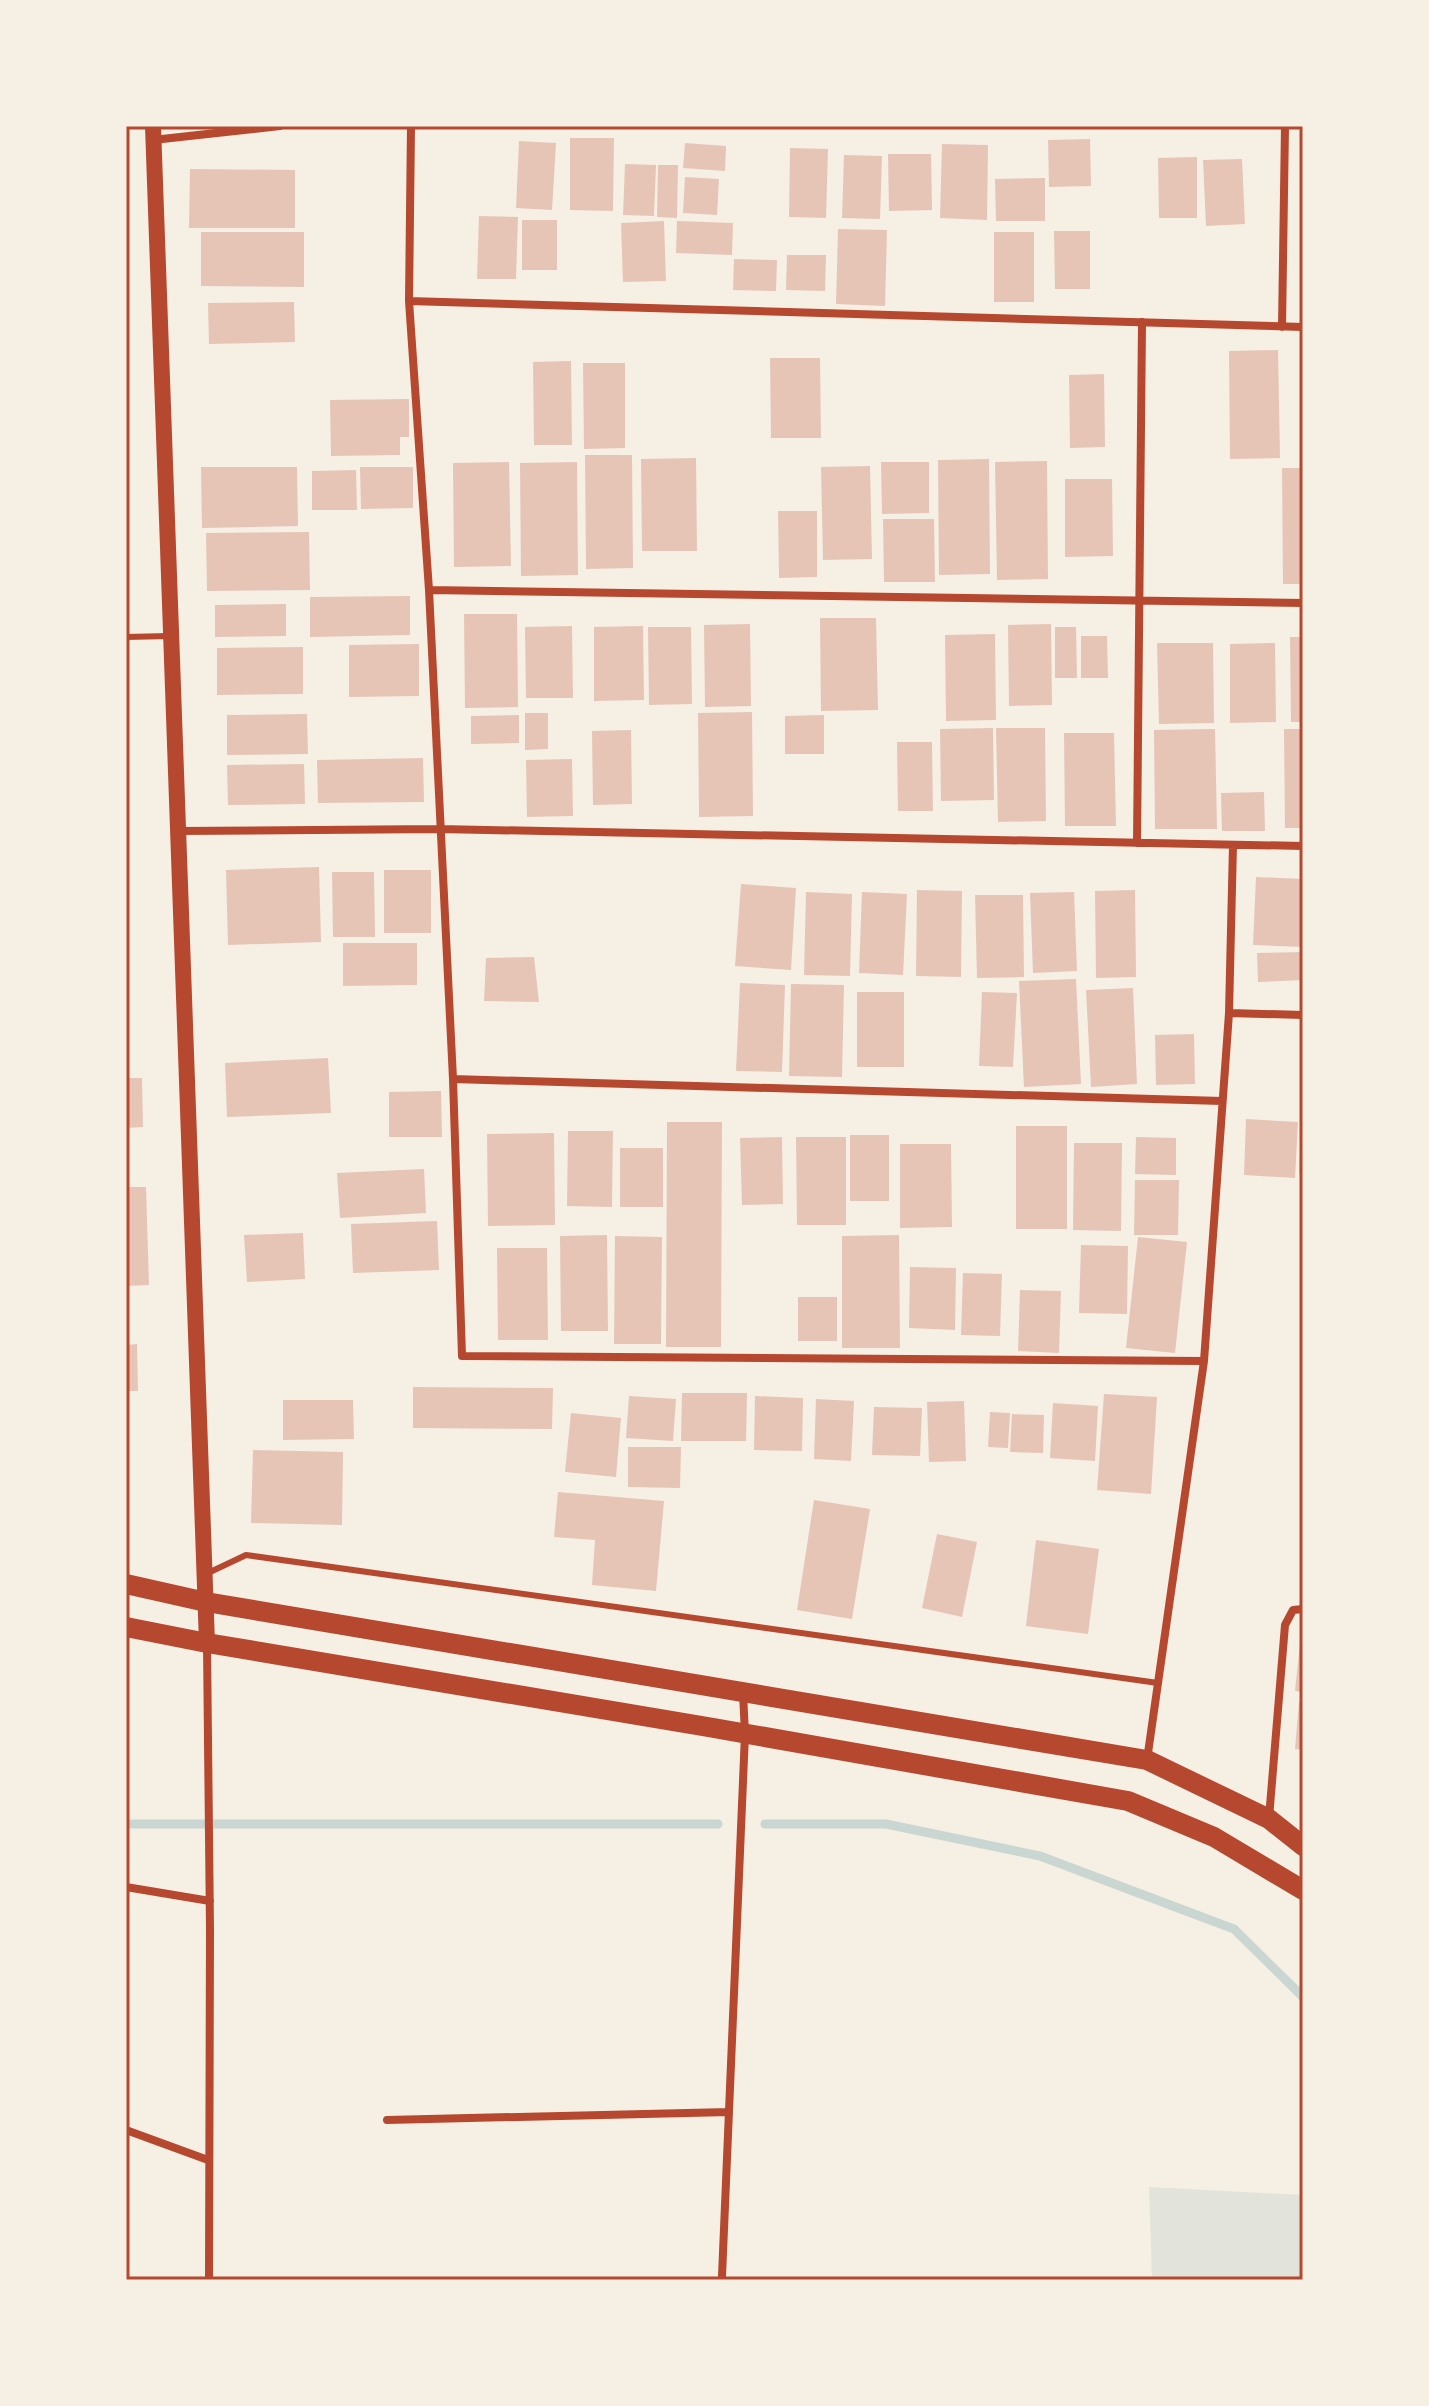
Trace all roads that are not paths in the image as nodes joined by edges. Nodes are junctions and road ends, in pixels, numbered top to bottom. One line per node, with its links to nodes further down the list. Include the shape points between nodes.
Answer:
1 (280, 126): 4 (street)
2 (411, 126): 5 (street)
3 (1285, 126): 7 (street)
4 (153, 133): 12 (main road)
5 (409, 301): 6 (street); 9 (street)
6 (1142, 322): 7 (street); 10 (street)
7 (1282, 327): 8 (street)
8 (1303, 327)
9 (429, 590): 10 (street); 14 (street)
10 (1139, 601): 11 (street); 16 (street)
11 (1303, 603)
12 (172, 636): 13 (lane); 15 (main road)
13 (126, 637)
14 (439, 829): 15 (street); 16 (street); 21 (street)
15 (178, 831): 24 (main road)
16 (1137, 843): 17 (street)
17 (1233, 845): 18 (street); 19 (street)
18 (1303, 846)
19 (1229, 1013): 20 (street); 22 (street)
20 (1303, 1015)
21 (453, 1079): 22 (street); 23 (street, via 462,1356)
22 (1222, 1101): 23 (street)
23 (1204, 1361): 30 (street)
24 (205, 1574): 26 (main road); 30 (lane, via 246,1555)
25 (126, 1584): 26 (main road)
26 (206, 1602): 29 (main road); 31 (main road)
27 (1303, 1609): 34 (street, via 1293,1610 1285,1625)
28 (126, 1627): 29 (main road)
29 (207, 1643): 32 (main road); 38 (street)
30 (1158, 1683): 33 (street)
31 (743, 1692): 32 (street); 33 (main road)
32 (745, 1734): 37 (main road, via 1128,1801 1214,1837); 39 (street)
33 (1147, 1760): 34 (main road)
34 (1269, 1819): 35 (main road)
35 (1303, 1846)
36 (126, 1887): 38 (street)
37 (1303, 1890)
38 (210, 1901): 42 (street)
39 (729, 2112): 40 (street); 43 (street)
40 (387, 2120)
41 (126, 2130): 42 (street)
42 (208, 2160): 44 (street)
43 (722, 2276)
44 (209, 2280)

